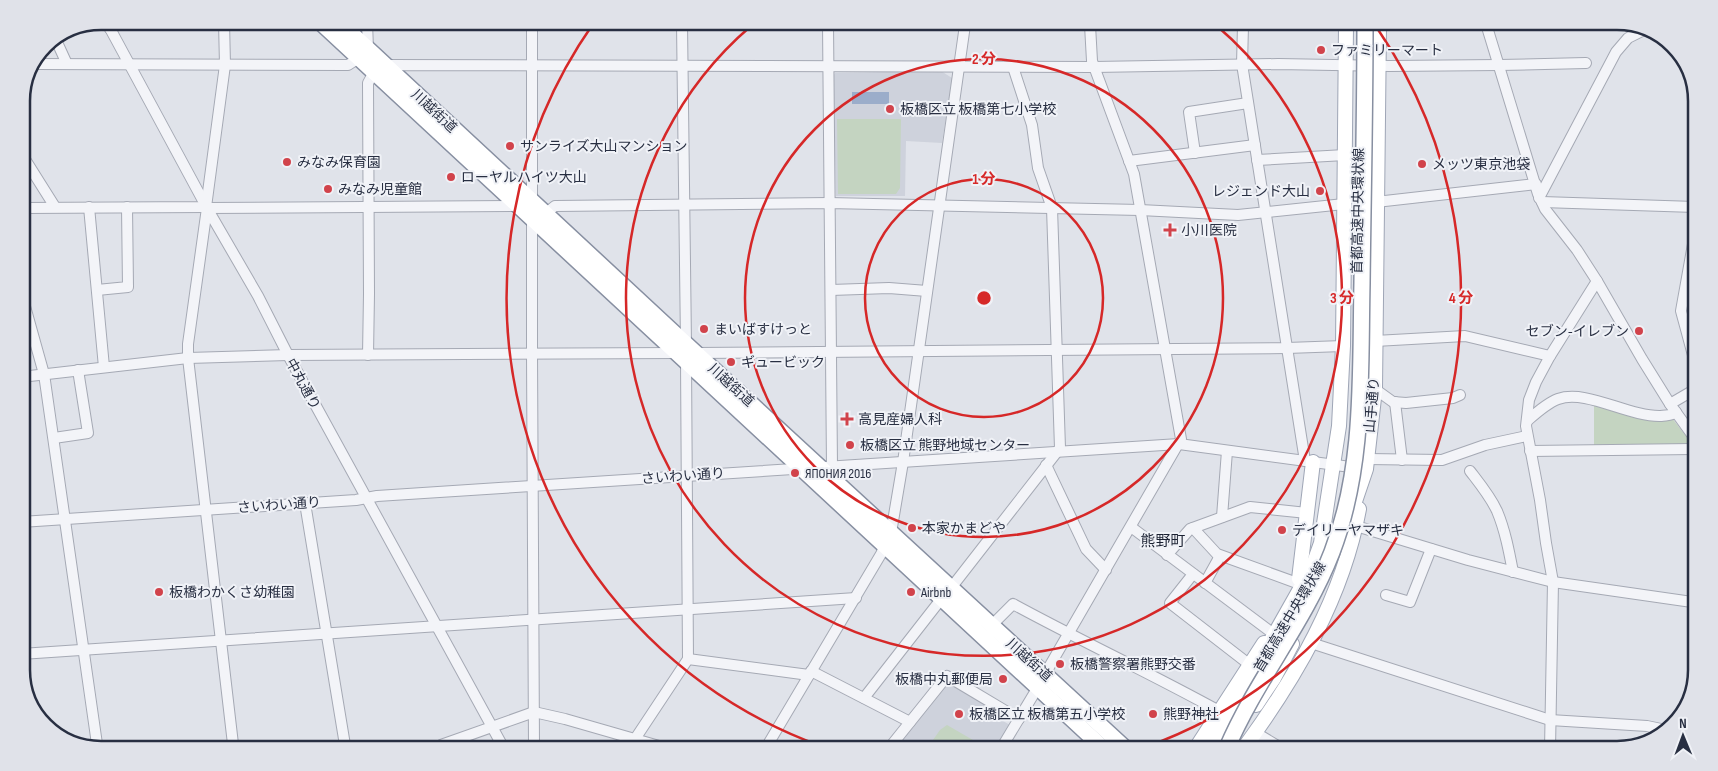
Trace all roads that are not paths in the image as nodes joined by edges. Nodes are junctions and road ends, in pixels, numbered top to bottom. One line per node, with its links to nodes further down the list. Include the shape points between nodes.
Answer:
1 (111, 30): 23 (street, 中丸通り)
2 (224, 30): 26 (street)
3 (331, 30): 19 (highway, 川越街道)
4 (345, 30): 19 (highway, 川越街道)
5 (366, 30): 19 (street)
6 (532, 30): 28 (street)
7 (682, 30): 29 (street)
8 (828, 30): 31 (street)
9 (964, 30): 32 (street)
10 (1090, 30): 34 (street)
11 (1243, 30): 24 (street)
12 (1346, 30): 25 (main road)
13 (1361, 30): 127 (highway, 首都高速中央環状線, bridge, via 1356,402 1345,492)
14 (1365, 30): 127 (highway, 首都高速中央環状線, bridge, via 1359,426 1345,508 1336,541)
15 (1379, 30): 30 (main road, 山手通り)
16 (1488, 30): 27 (street)
17 (1637, 33): 44 (street, via 1616,52)
18 (58, 45): 22 (street)
19 (363, 54): 26 (street, via 348,65); 35 (highway, 川越街道)
20 (1586, 62): 27 (street)
21 (41, 64): 22 (street)
22 (67, 64): 23 (street)
23 (130, 64): 26 (street); 57 (street, 中丸通り)
24 (1242, 64): 25 (street); 34 (street); 36 (street)
25 (1345, 64): 30 (street); 39 (main road)
26 (224, 65): 57 (street)
27 (1499, 65): 30 (street); 43 (street)
28 (532, 66): 29 (street); 35 (street); 60 (street)
29 (683, 66): 31 (street); 49 (street)
30 (1378, 66): 45 (main road, 山手通り)
31 (828, 67): 32 (street); 46 (street)
32 (960, 67): 33 (street); 51 (street)
33 (1013, 67): 34 (street); 58 (street, via 1032,125 1038,168)
34 (1094, 67): 40 (street)
35 (380, 68): 48 (highway, 川越街道); 50 (street, via 368,83); 60 (highway, 川越街道)
36 (1248, 103): 37 (street); 38 (street, via 1189,112)
37 (1255, 145): 38 (street); 41 (street)
38 (1195, 153): 40 (street)
39 (1344, 155): 41 (street); 47 (main road)
40 (1129, 160): 59 (street)
41 (1257, 160): 61 (street)
42 (30, 167): 52 (street)
43 (1536, 184): 44 (street); 45 (street)
44 (1541, 200): 55 (street); 63 (street)
45 (1376, 202): 69 (main road, 山手通り)
46 (829, 203): 49 (street); 51 (street); 65 (street)
47 (1344, 204): 61 (street); 70 (main road)
48 (518, 205): 50 (street); 60 (highway, 川越街道)
49 (684, 205): 60 (street, via 555,206); 76 (street)
50 (368, 206): 57 (street); 79 (street)
51 (940, 206): 58 (street); 66 (street)
52 (55, 207): 53 (street); 56 (street)
53 (89, 207): 54 (street); 64 (street)
54 (127, 207): 57 (street); 64 (street, via 128,287)
55 (1688, 207)
56 (30, 208)
57 (207, 208): 78 (street, 中丸通り, via 259,297); 81 (street)
58 (1052, 208): 59 (street); 73 (street)
59 (1140, 210): 61 (street, via 1238,215); 72 (street)
60 (536, 211): 76 (highway, 川越街道); 77 (street)
61 (1265, 212): 71 (street)
62 (1688, 272): 68 (street, via 1681,311)
63 (1597, 280): 80 (street); 90 (street)
64 (97, 290): 82 (street)
65 (831, 290): 66 (street, via 889,288); 74 (street)
66 (928, 291): 75 (street)
67 (30, 324): 84 (street)
68 (1688, 337)
69 (1375, 341): 80 (street, via 1465,336); 86 (main road, 山手通り)
70 (1343, 346): 71 (street); 105 (main road, via 1339,426)
71 (1287, 348): 72 (street); 102 (street)
72 (1166, 350): 73 (street); 95 (street, via 1181,439)
73 (1056, 351): 75 (street); 99 (street, via 1060,448)
74 (831, 352): 75 (street); 76 (street); 106 (street)
75 (919, 352): 101 (street)
76 (686, 353): 77 (street); 106 (highway, 川越街道); 107 (highway, 川越街道); 109 (street)
77 (532, 354): 79 (street); 110 (street)
78 (288, 355): 79 (street); 81 (street); 111 (street, 中丸通り)
79 (368, 355)
80 (1550, 356): 91 (street, via 1532,392)
81 (188, 358): 82 (street); 113 (street)
82 (104, 367): 83 (street)
83 (78, 370): 84 (street); 94 (street, via 88,433)
84 (44, 374): 85 (street); 94 (street)
85 (30, 376)
86 (1375, 389): 89 (street); 103 (main road, 山手通り)
87 (1460, 395): 89 (street)
88 (1688, 395): 90 (street)
89 (1395, 402): 100 (street)
90 (1673, 408): 91 (street, via 1673,415 1654,416 1579,397 1565,397); 92 (street)
91 (1527, 421): 93 (street)
92 (1688, 429)
93 (1527, 436): 98 (street); 100 (street, さいわい通り, via 1442,460)
94 (54, 438): 117 (street)
95 (1179, 444): 97 (street, さいわい通り); 99 (street, さいわい通り); 120 (street)
96 (1688, 449): 98 (street)
97 (1227, 450): 102 (street, さいわい通り); 116 (street)
98 (1530, 450): 131 (street)
99 (1057, 452): 101 (street, さいわい通り); 104 (street)
100 (1402, 460): 103 (street, さいわい通り)
101 (903, 462): 106 (street, さいわい通り); 122 (street)
102 (1309, 462): 105 (street, さいわい通り); 114 (main road)
103 (1366, 464): 105 (street, さいわい通り); 119 (main road); 179 (main road, 山手通り, via 1336,554 1307,615 1274,678)
104 (1046, 465): 126 (street, via 1086,549); 133 (street)
105 (1333, 465): 115 (main road)
106 (827, 467): 107 (street, さいわい通り); 122 (highway, 川越街道)
107 (803, 469): 109 (street, さいわい通り); 122 (highway, 川越街道)
108 (1470, 471): 128 (street, via 1496,510)
109 (687, 476): 110 (street, さいわい通り); 137 (street)
110 (533, 486): 111 (street, さいわい通り); 138 (street)
111 (367, 498): 112 (street, さいわい通り); 140 (street, 中丸通り)
112 (305, 502): 113 (street, さいわい通り); 142 (street)
113 (204, 510): 117 (street, さいわい通り); 144 (street)
114 (1307, 513): 116 (street, via 1250,507); 130 (main road)
115 (1326, 514): 130 (main road); 175 (main road, via 1312,568 1276,633)
116 (1222, 517): 121 (street)
117 (65, 519): 118 (street, さいわい通り); 146 (street)
118 (30, 521)
119 (1356, 526): 123 (street); 145 (main road, via 1338,582)
120 (1131, 527): 124 (street); 126 (street)
121 (1193, 528): 124 (street); 125 (street)
122 (888, 540): 133 (highway, 川越街道); 135 (street)
123 (1431, 549): 128 (street); 134 (street, via 1410,602)
124 (1167, 555): 129 (street)
125 (1220, 556): 130 (street); 132 (street)
126 (1106, 570): 143 (street)
127 (1322, 570): 176 (highway, 首都高速中央環状線); 177 (highway, 首都高速中央環状線, bridge, via 1294,622); 178 (highway, bridge, via 1303,614)
128 (1514, 572): 131 (street)
129 (1193, 574): 132 (street); 149 (street, via 1170,603)
130 (1298, 581): 141 (main road)
131 (1553, 582): 136 (street); 156 (street)
132 (1205, 583): 141 (street)
133 (946, 593): 139 (highway, 川越街道); 151 (highway, 川越街道); 152 (street)
134 (1386, 595)
135 (856, 598): 137 (street); 150 (street)
136 (1688, 601)
137 (688, 609): 138 (street); 148 (street)
138 (533, 619): 140 (street); 154 (street)
139 (992, 625): 143 (street, via 1013,604); 151 (highway, 川越街道)
140 (438, 626): 142 (street); 158 (street, 中丸通り)
141 (1271, 632): 149 (main road)
142 (326, 633): 144 (street); 163 (street)
143 (1069, 634): 151 (street); 153 (street)
144 (221, 640): 146 (street); 162 (street)
145 (1311, 643): 156 (street); 160 (main road)
146 (84, 649): 147 (street); 161 (street)
147 (30, 653)
148 (688, 659): 150 (street); 168 (street)
149 (1250, 665): 153 (main road)
150 (810, 673): 152 (street); 169 (street)
151 (1038, 686): 155 (street); 172 (highway, 川越街道); 173 (highway, 川越街道)
152 (864, 698): 157 (street)
153 (1219, 711): 174 (main road)
154 (534, 712): 158 (street); 166 (street); 167 (street)
155 (1019, 719): 157 (street, via 947,676); 171 (street)
156 (1550, 720): 159 (street); 182 (street)
157 (910, 722): 170 (street)
158 (493, 727): 164 (street); 165 (street, 中丸通り)
159 (1657, 728)
160 (1256, 733): 180 (main road); 181 (street)
161 (97, 741)
162 (232, 741)
163 (344, 741)
164 (453, 741)
165 (500, 741)
166 (534, 741)
167 (629, 741)
168 (633, 741)
169 (770, 741)
170 (895, 741)
171 (1006, 741)
172 (1096, 741)
173 (1115, 741)
174 (1200, 741)
175 (1207, 741)
176 (1213, 741)
177 (1217, 741)
178 (1229, 741)
179 (1230, 741)
180 (1250, 741)
181 (1269, 741)
182 (1550, 741)

